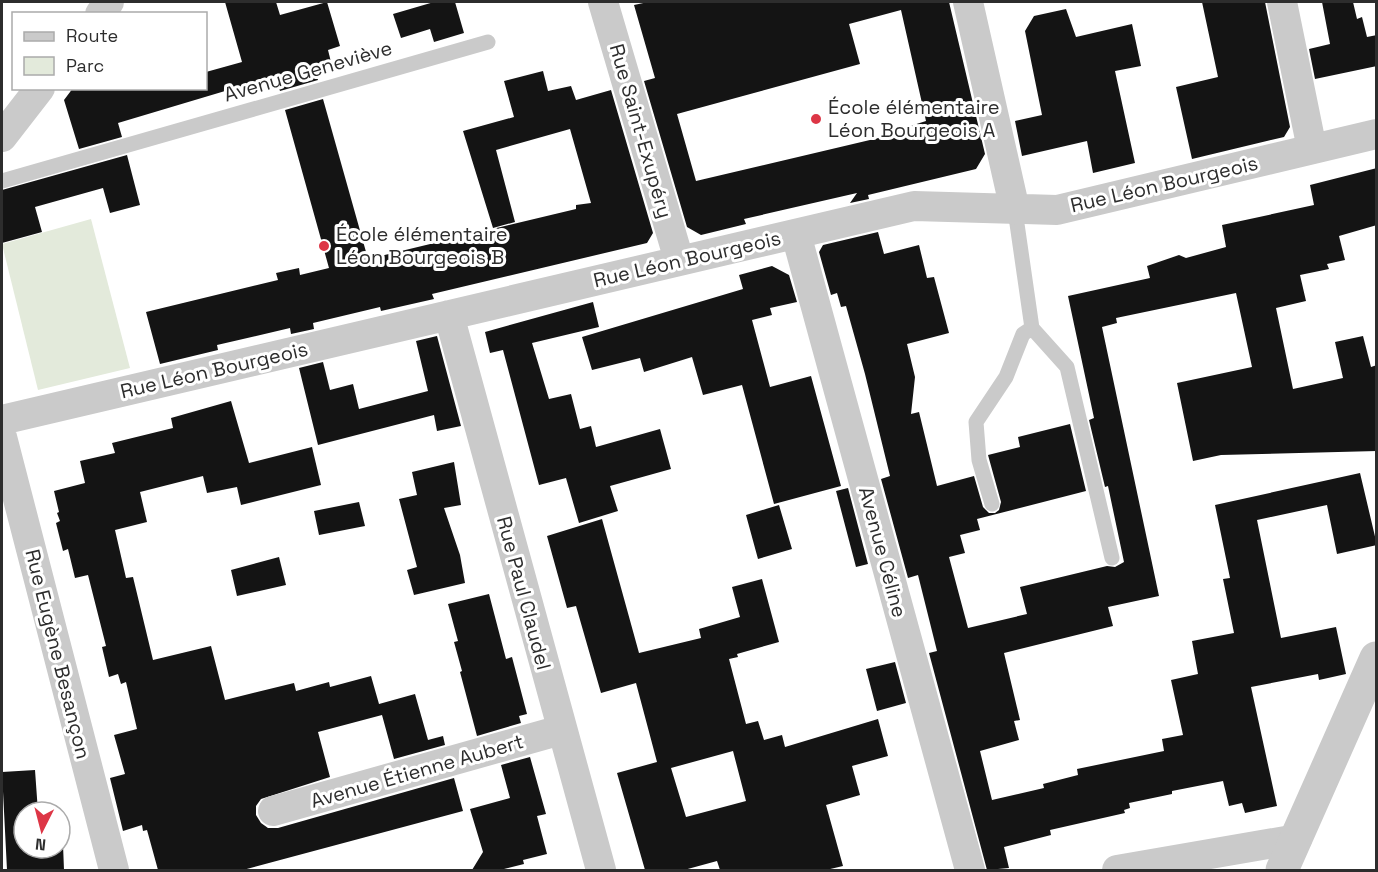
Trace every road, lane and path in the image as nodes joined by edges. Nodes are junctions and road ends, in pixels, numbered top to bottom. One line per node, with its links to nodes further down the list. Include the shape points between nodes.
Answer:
1 (603, 2): 12 (street, Rue Saint-Exupéry)
2 (968, 2): 10 (street)
3 (1282, 2): 8 (street)
4 (488, 42): 9 (lane, Avenue Geneviève)
5 (38, 90): 7 (street)
6 (1377, 134): 8 (street, Rue Léon Bourgeois)
7 (2, 137)
8 (1312, 149): 10 (street, Rue Léon Bourgeois, via 1057,210)
9 (2, 182)
10 (1015, 210): 11 (street, Rue Léon Bourgeois, via 914,206); 14 (lane)
11 (796, 234): 12 (street, Rue Léon Bourgeois); 25 (street, Avenue Céline)
12 (679, 260): 13 (street, Rue Léon Bourgeois)
13 (449, 315): 15 (street, Rue Léon Bourgeois); 20 (street, Rue Paul Claudel)
14 (1032, 328): 17 (lane, via 1023,334 1006,377 976,422 979,460); 18 (lane, via 1067,367)
15 (2, 420)
16 (2, 437): 23 (street, Rue Eugène Besançon)
17 (992, 504)
18 (1112, 558)
19 (1377, 658): 22 (street)
20 (561, 730): 21 (street, Avenue Étienne Aubert); 24 (street, Rue Paul Claudel)
21 (273, 811)
22 (1297, 839): 26 (street); 27 (street)
23 (114, 870)
24 (601, 870)
25 (970, 870)
26 (1117, 870)
27 (1282, 870)

